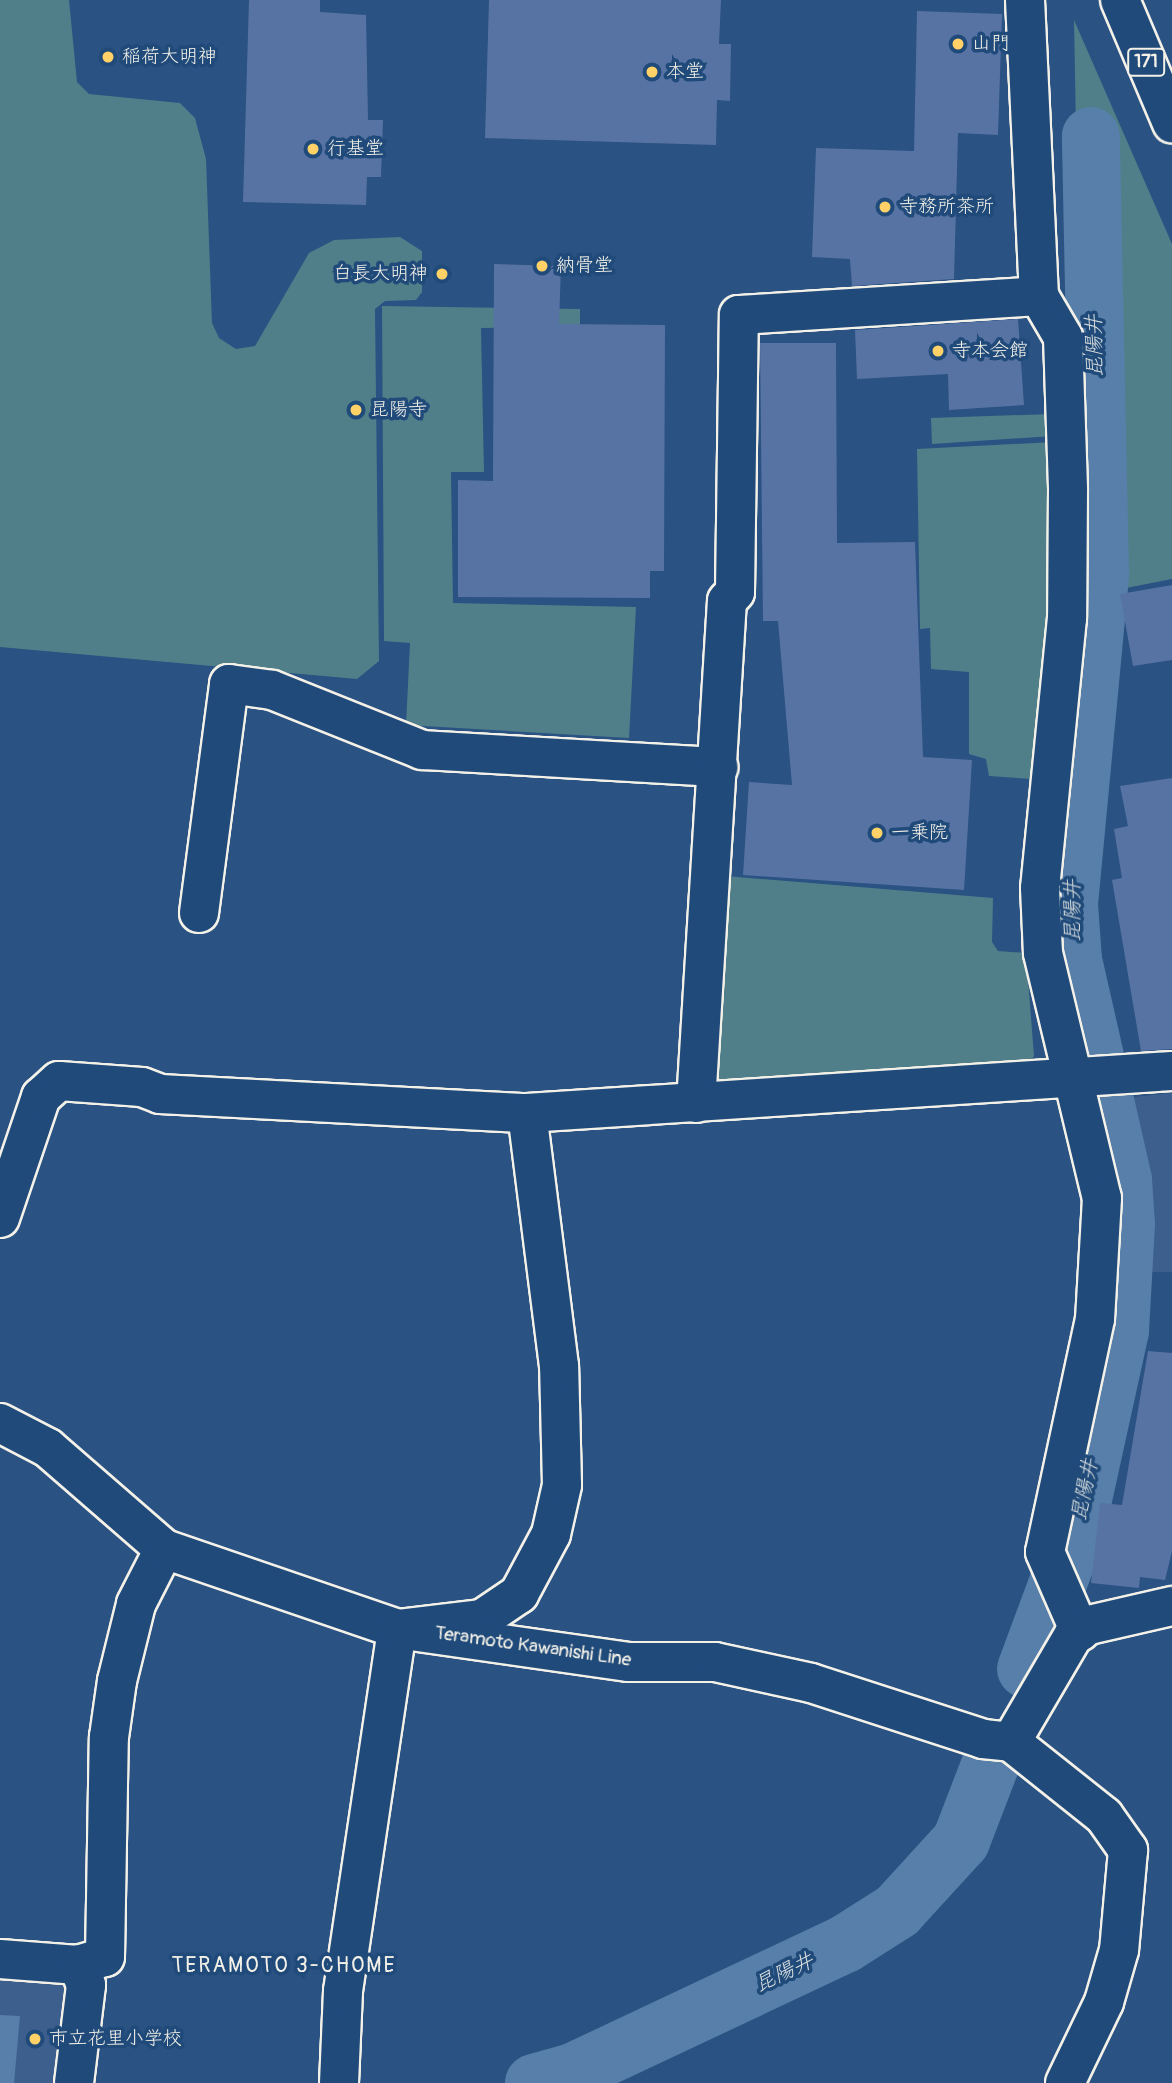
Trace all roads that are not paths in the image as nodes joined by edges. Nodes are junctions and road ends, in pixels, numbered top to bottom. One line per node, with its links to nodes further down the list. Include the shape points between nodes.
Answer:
1 (1025, 0): 4 (main road)
2 (1120, 0): 3 (main road, 171)
3 (1172, 123)
4 (1039, 296): 5 (main road, via 738,315 735,592 727,601); 8 (main road, via 1063,337 1067,618 1040,888 1043,953)
5 (719, 767): 6 (main road, via 422,750 272,690 229,684); 9 (main road)
6 (199, 913)
7 (1172, 1071): 8 (main road)
8 (1076, 1078): 9 (main road); 15 (main road, via 1102,1198 1095,1319 1045,1552)
9 (696, 1103): 10 (main road)
10 (527, 1113): 11 (main road, via 160,1094 142,1087 59,1082 41,1097); 16 (main road, via 563,1424 562,1485 551,1534 519,1594 482,1619)
11 (0, 1218)
12 (0, 1423): 13 (main road, Teramoto Kawanishi Line, via 47,1448)
13 (164, 1549): 16 (main road, Teramoto Kawanishi Line); 19 (main road, via 136,1604 117,1681 109,1737 105,1957)
14 (1172, 1606): 15 (main road, via 1090,1625)
15 (1075, 1620): 17 (main road)
16 (397, 1629): 17 (main road, Teramoto Kawanishi Line, via 628,1662 715,1662 811,1683 982,1739); 21 (main road, via 343,1991)
17 (1011, 1742): 22 (main road, via 1104,1816 1128,1850 1119,1950 1104,2002)
18 (0, 1958): 19 (main road)
19 (78, 1965): 20 (main road, via 86,1985)
20 (74, 2083)
21 (339, 2083)
22 (1065, 2083)

